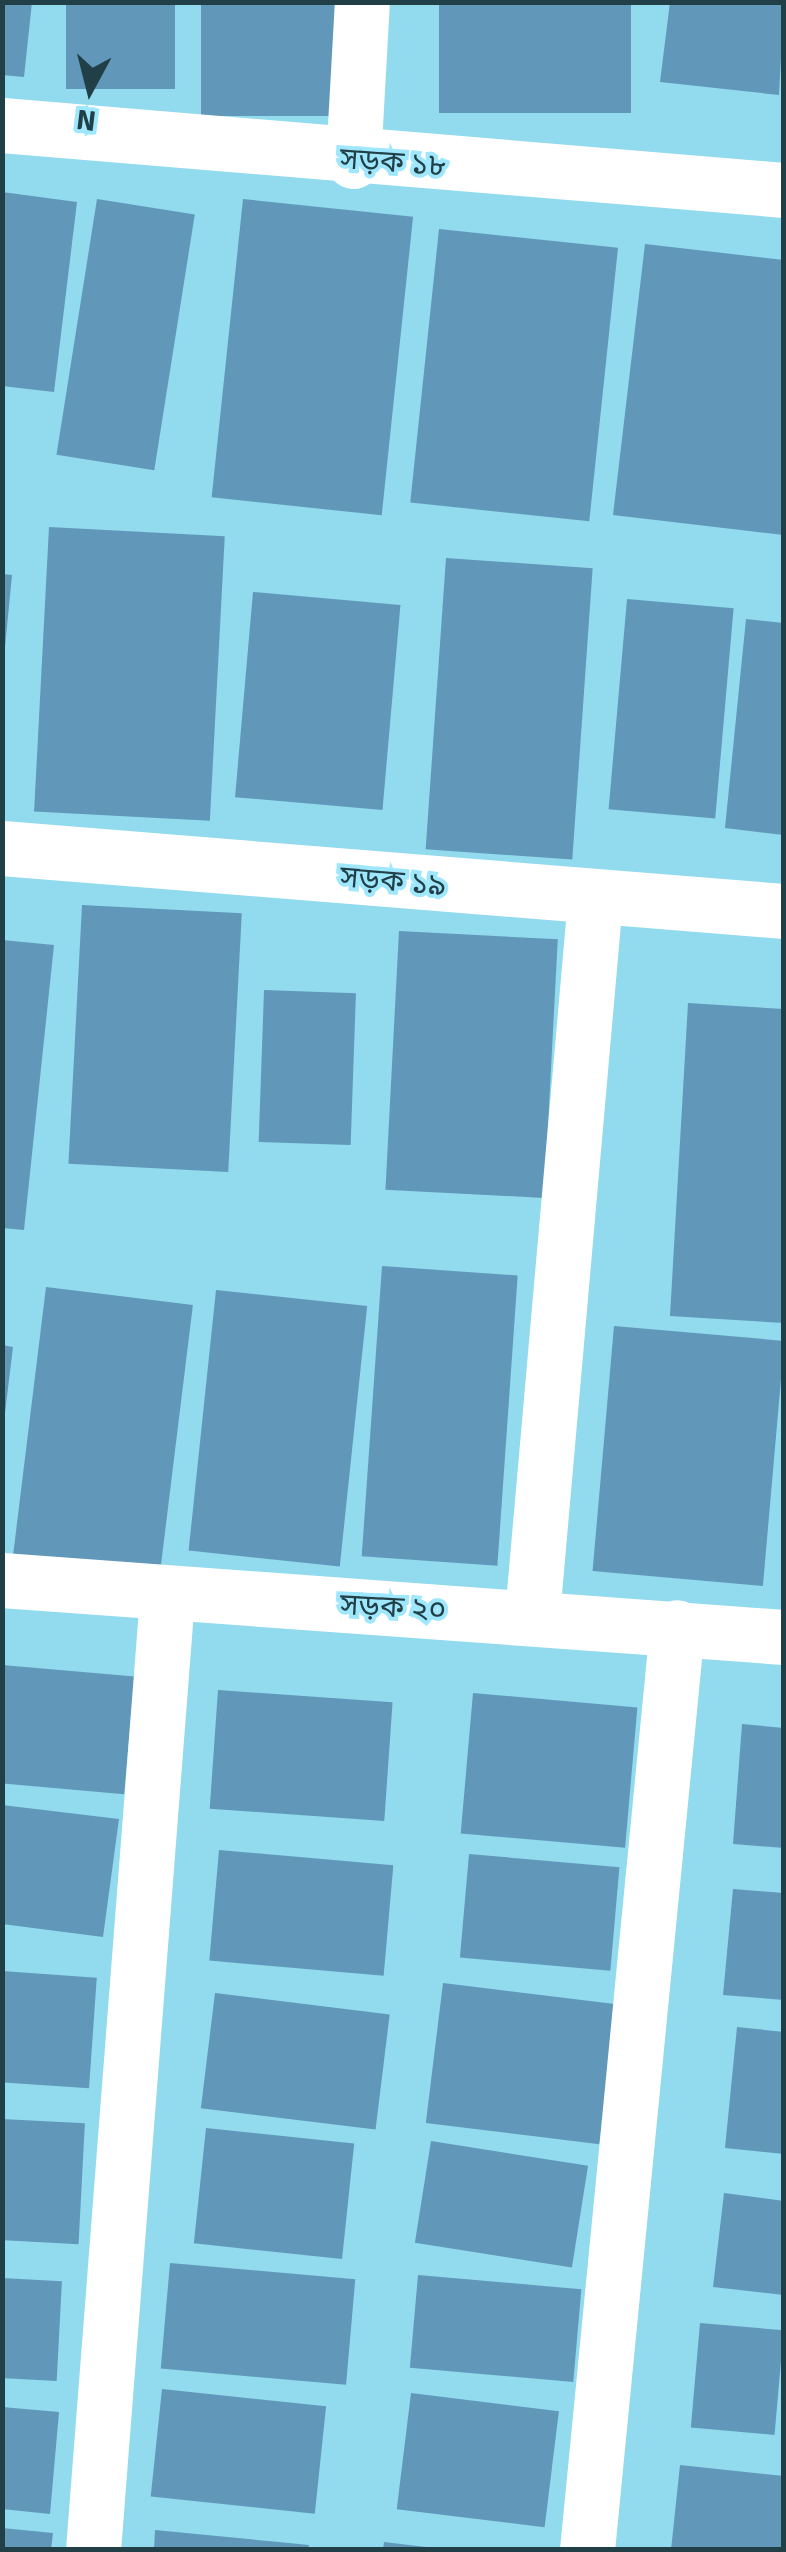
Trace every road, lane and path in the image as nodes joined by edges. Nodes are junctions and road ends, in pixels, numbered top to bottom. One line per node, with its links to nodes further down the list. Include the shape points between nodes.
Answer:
1 (362, 2): 3 (street)
2 (2, 125): 3 (street, সড়ক ১৮)
3 (353, 161): 4 (street, সড়ক ১৮)
4 (784, 190)
5 (2, 848): 6 (street, সড়ক ১৯)
6 (594, 900): 7 (street, সড়ক ১৯); 10 (street)
7 (784, 912)
8 (2, 1580): 9 (street, সড়ক ২০)
9 (167, 1596): 10 (street, সড়ক ২০); 13 (street)
10 (532, 1615): 11 (street, সড়ক ২০)
11 (677, 1627): 12 (street, সড়ক ২০); 14 (street)
12 (784, 1636)
13 (92, 2550)
14 (587, 2550)

